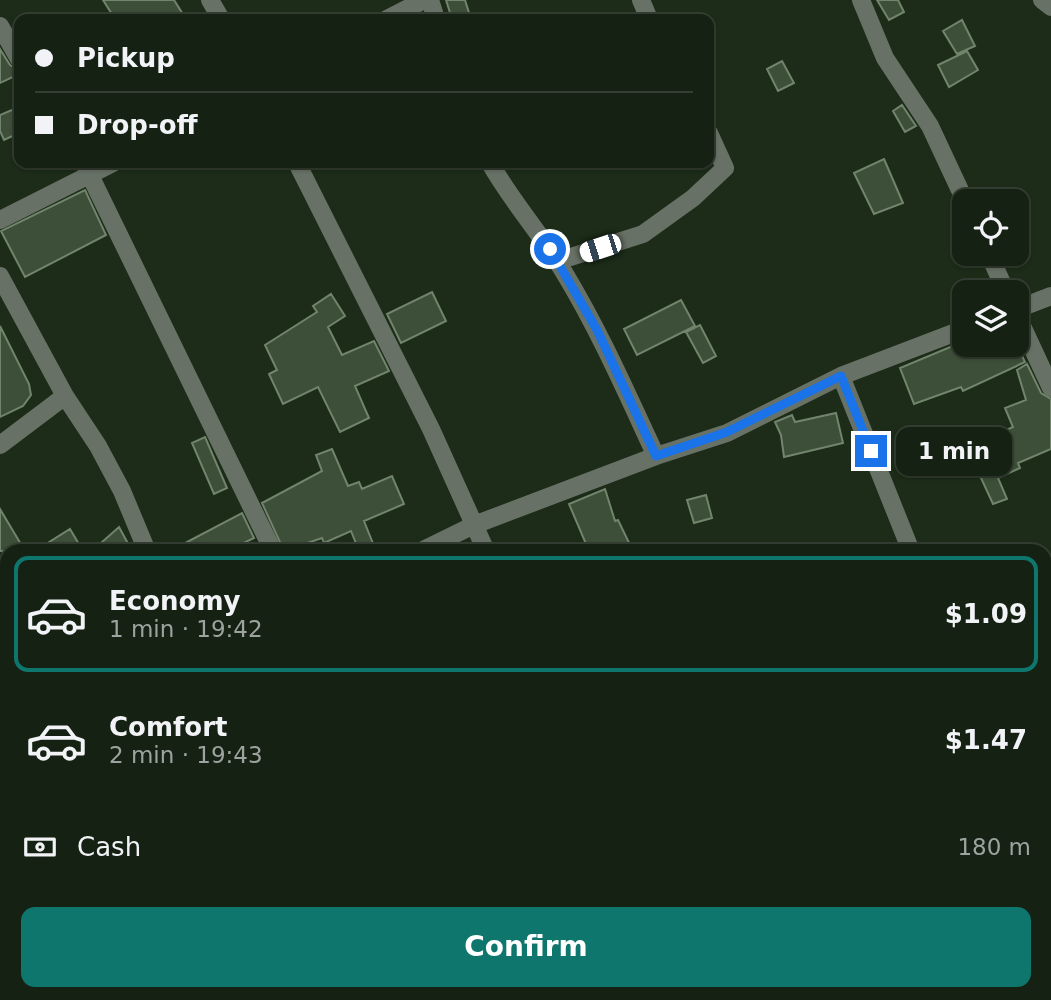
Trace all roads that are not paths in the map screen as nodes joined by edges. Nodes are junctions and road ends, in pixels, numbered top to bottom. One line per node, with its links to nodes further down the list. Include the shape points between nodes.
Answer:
1 (424, 0): 5 (street)
2 (861, 0): 12 (street, via 885,58 930,126)
3 (1042, 0): 4 (street)
4 (1051, 7)
5 (397, 14)
6 (0, 26): 7 (street)
7 (14, 50)
8 (714, 144): 14 (street, via 725,168 693,198 643,234)
9 (300, 168): 25 (street, via 431,429)
10 (493, 168): 14 (street)
11 (88, 169): 13 (street); 27 (street)
12 (959, 189)
13 (0, 220)
14 (558, 261): 24 (street, via 597,330)
15 (0, 276): 22 (street)
16 (1051, 296): 17 (street)
17 (1029, 304)
18 (952, 334): 20 (street)
19 (1029, 341): 21 (street)
20 (841, 376): 24 (street, via 727,432); 30 (street)
21 (1051, 388)
22 (65, 396): 23 (street); 26 (street, via 98,446)
23 (0, 445)
24 (656, 456): 25 (street)
25 (474, 525): 28 (street); 29 (street)
26 (144, 544)
27 (270, 544)
28 (435, 544)
29 (483, 544)
30 (908, 544)

